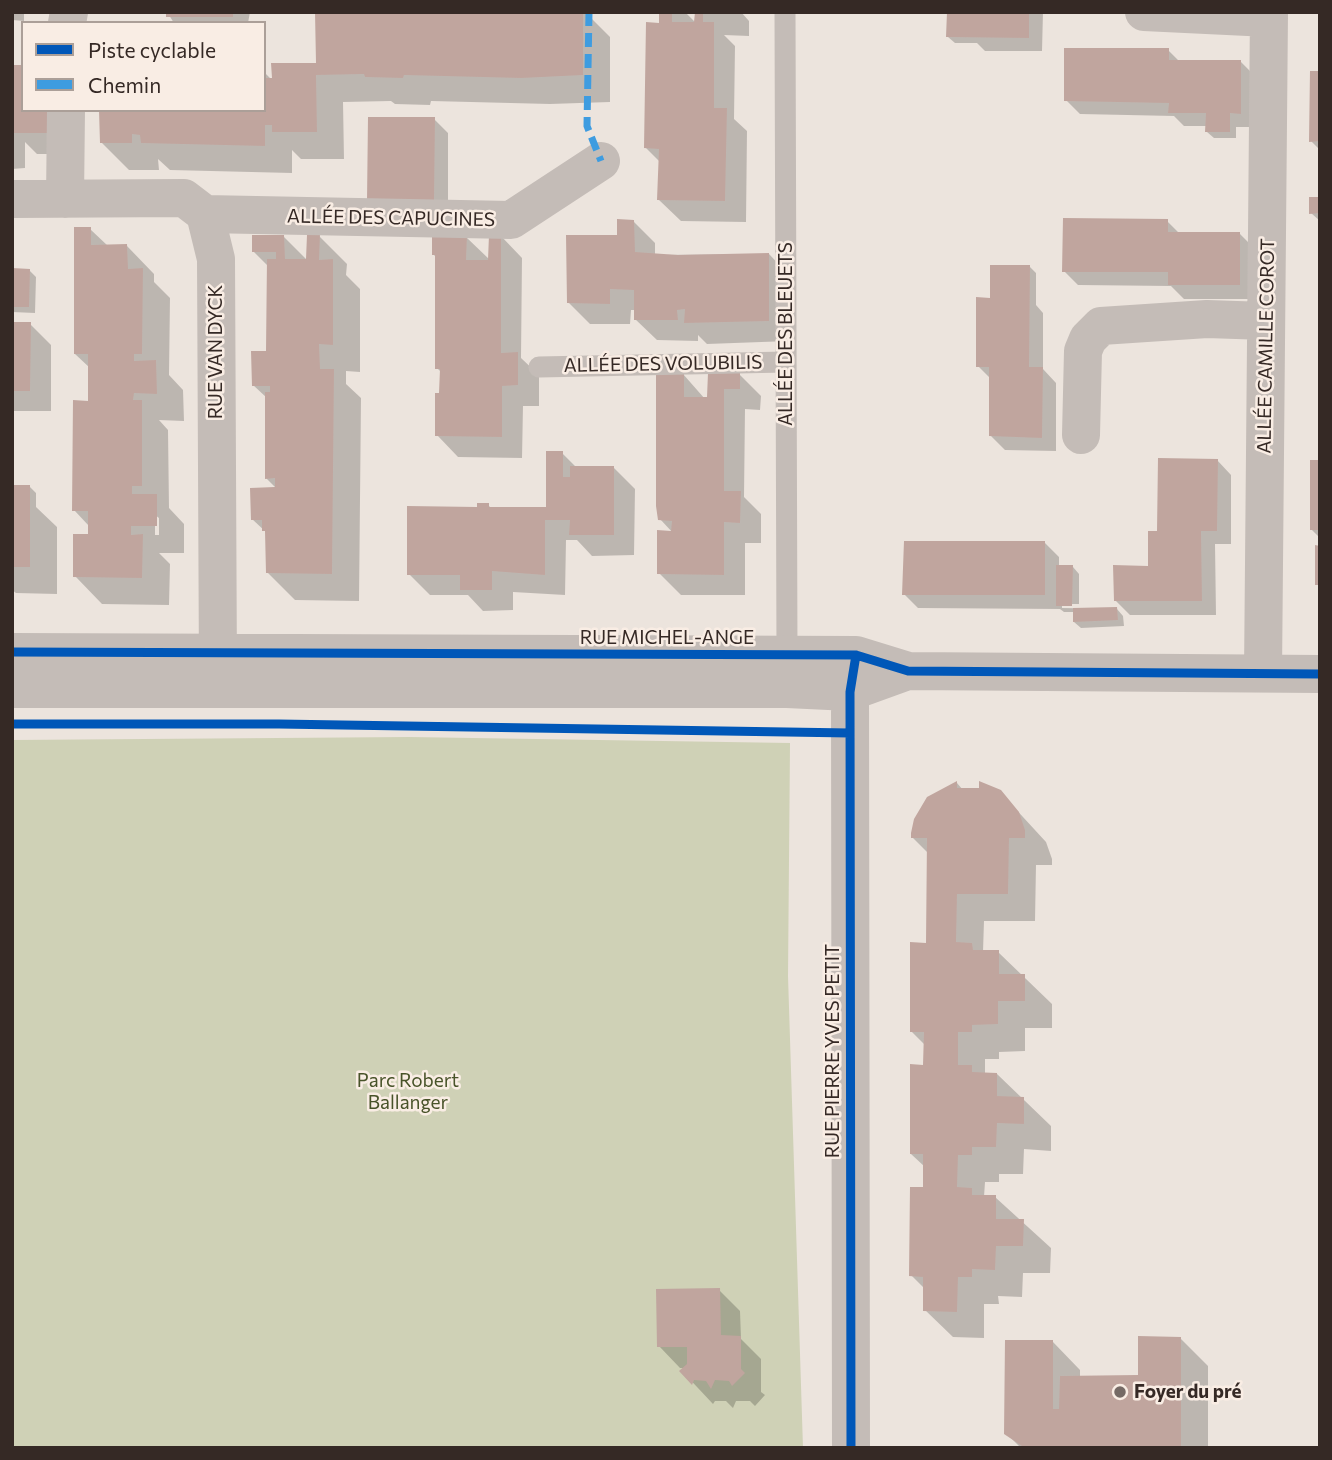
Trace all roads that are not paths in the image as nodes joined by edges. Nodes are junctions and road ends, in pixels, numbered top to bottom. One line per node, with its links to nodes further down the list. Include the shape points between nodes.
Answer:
1 (785, 12): 10 (lane, ALLÉE DES BLEUETS)
2 (1144, 12): 3 (street, ALLÉE CAMILLE COROT)
3 (1269, 15): 9 (street, ALLÉE CAMILLE COROT)
4 (66, 112): 7 (street)
5 (601, 161): 8 (street, ALLÉE DES CAPUCINES, via 511,220)
6 (12, 199): 7 (street)
7 (65, 199): 8 (street, via 184,198)
8 (205, 214): 13 (street, RUE VAN DYCK, via 216,258)
9 (1266, 321): 12 (street, via 1207,319 1101,326 1083,351); 17 (street, ALLÉE CAMILLE COROT)
10 (786, 362): 11 (lane, ALLÉE DES VOLUBILIS); 15 (lane, ALLÉE DES BLEUETS)
11 (539, 367)
12 (1081, 435)
13 (217, 651): 14 (street, RUE MICHEL-ANGE); 15 (street, RUE MICHEL-ANGE); 20 (street, RUE VAN DYCK)
14 (12, 652)
15 (787, 656): 16 (street, RUE MICHEL-ANGE)
16 (853, 673): 17 (street, RUE MICHEL-ANGE); 20 (street, RUE MICHEL-ANGE, via 787,689); 21 (street, RUE PIERRE YVES PETIT)
17 (1263, 673): 18 (street, RUE MICHEL-ANGE)
18 (1320, 674)
19 (12, 689): 20 (street, RUE MICHEL-ANGE)
20 (219, 689)
21 (851, 1448)

